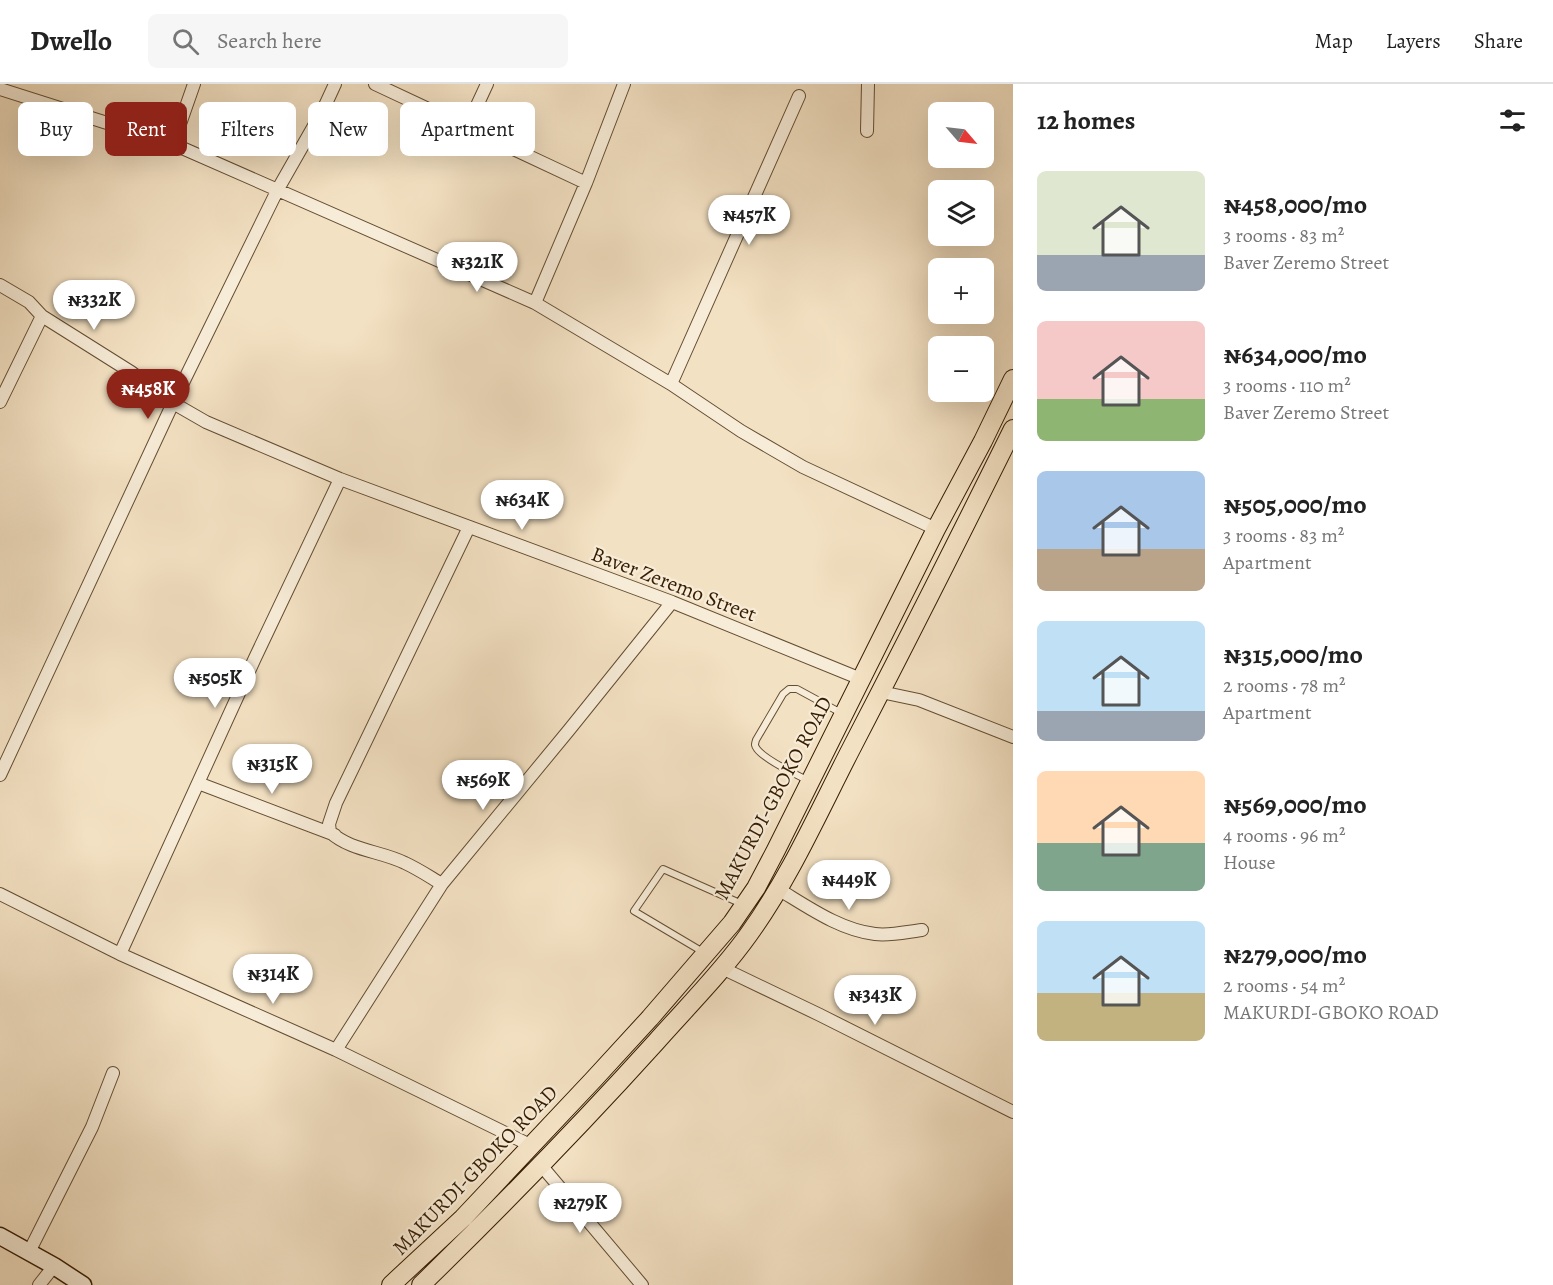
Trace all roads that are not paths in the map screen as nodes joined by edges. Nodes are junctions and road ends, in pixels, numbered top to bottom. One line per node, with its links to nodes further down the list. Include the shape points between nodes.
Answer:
1 (194, 84): 11 (street)
2 (335, 84): 17 (street)
3 (375, 84): 9 (street)
4 (487, 84): 10 (street)
5 (624, 84): 16 (street)
6 (868, 84): 13 (street)
7 (0, 89): 12 (street)
8 (799, 96): 22 (street)
9 (414, 102)
10 (479, 102)
11 (187, 104)
12 (105, 122)
13 (867, 131)
14 (187, 150): 17 (street)
15 (529, 156): 16 (street)
16 (586, 183): 19 (street)
17 (278, 189): 19 (street); 24 (street)
18 (0, 285): 20 (street, Baver Zeremo Street, via 29,302)
19 (535, 303): 22 (street)
20 (42, 316): 23 (street); 24 (street, Baver Zeremo Street)
21 (1013, 379): 28 (main road, MAKURDI-GBOKO ROAD)
22 (671, 384): 28 (street, via 803,466)
23 (0, 402)
24 (173, 403): 26 (street, Baver Zeremo Street, via 206,422); 34 (street)
25 (1013, 429): 31 (main road)
26 (340, 479): 27 (street, Baver Zeremo Street); 36 (street)
27 (469, 527): 29 (street, Baver Zeremo Street); 37 (street, via 336,803 329,824)
28 (936, 529): 30 (main road, MAKURDI-GBOKO ROAD)
29 (672, 602): 30 (street, Baver Zeremo Street); 38 (street)
30 (861, 679): 32 (main road, MAKURDI-GBOKO ROAD)
31 (881, 692): 33 (street, via 919,700); 41 (main road)
32 (843, 714): 35 (main road, MAKURDI-GBOKO ROAD); 35 (lane, via 797,688 789,689 756,740 758,750)
33 (1013, 737)
34 (0, 775)
35 (810, 781): 39 (main road, MAKURDI-GBOKO ROAD)
36 (198, 783): 37 (street); 44 (street)
37 (335, 835): 38 (street, via 367,852 403,862)
38 (442, 884): 47 (street)
39 (756, 888): 41 (main road); 42 (main road, MAKURDI-GBOKO ROAD)
40 (0, 894): 44 (street)
41 (774, 895): 43 (street, via 864,932 889,935); 46 (main road)
42 (744, 905): 45 (main road, MAKURDI-GBOKO ROAD); 45 (lane, via 663,869 634,911)
43 (922, 930)
44 (120, 954): 47 (street)
45 (706, 954): 50 (main road, MAKURDI-GBOKO ROAD)
46 (722, 968): 49 (street); 51 (main road, via 613,1090)
47 (336, 1050): 50 (street)
48 (113, 1073): 53 (street, via 92,1126)
49 (1013, 1112)
50 (532, 1146): 57 (main road, MAKURDI-GBOKO ROAD)
51 (540, 1164): 58 (main road); 59 (street)
52 (0, 1236): 53 (street)
53 (29, 1252): 54 (street)
54 (54, 1266): 55 (street); 56 (street)
55 (39, 1285)
56 (82, 1285)
57 (391, 1285)
58 (422, 1285)
59 (642, 1285)

